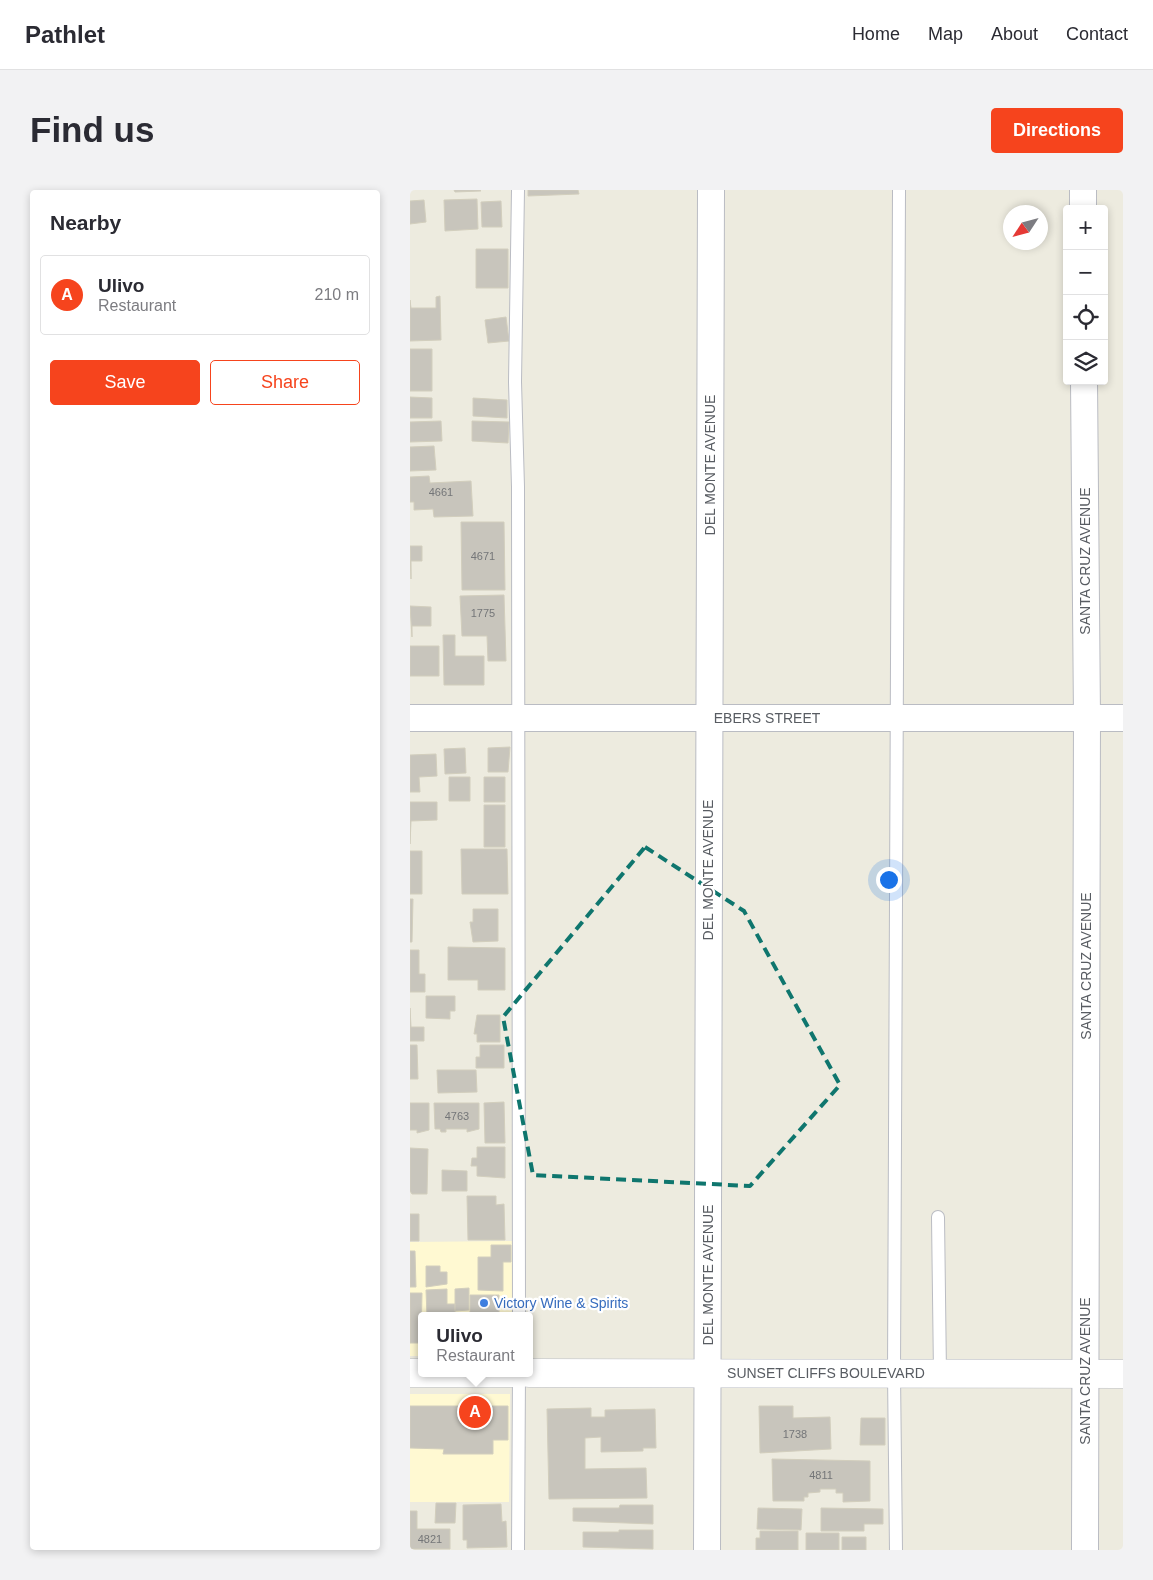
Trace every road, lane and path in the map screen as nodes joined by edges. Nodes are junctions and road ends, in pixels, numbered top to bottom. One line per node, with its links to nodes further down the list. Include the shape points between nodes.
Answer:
1 (518, 190): 9 (lane, via 514,382)
2 (711, 190): 10 (street, DEL MONTE AVENUE)
3 (899, 190): 11 (lane)
4 (1083, 190): 5 (street)
5 (1083, 205)
6 (1084, 385): 7 (street, SANTA CRUZ AVENUE)
7 (1087, 717): 11 (street, EBERS STREET); 12 (street, EBERS STREET); 19 (street, SANTA CRUZ AVENUE)
8 (410, 718): 9 (street, EBERS STREET)
9 (519, 718): 10 (street, EBERS STREET); 14 (lane)
10 (709, 718): 11 (street, EBERS STREET); 16 (street, DEL MONTE AVENUE)
11 (896, 718): 17 (lane)
12 (1123, 718)
13 (938, 1217): 18 (lane)
14 (519, 1312)
15 (533, 1373): 16 (main road, SUNSET CLIFFS BOULEVARD)
16 (708, 1373): 17 (main road, SUNSET CLIFFS BOULEVARD); 23 (street, DEL MONTE AVENUE)
17 (894, 1374): 18 (main road, SUNSET CLIFFS BOULEVARD); 24 (lane)
18 (940, 1374): 19 (main road, SUNSET CLIFFS BOULEVARD)
19 (1086, 1374): 20 (main road, SUNSET CLIFFS BOULEVARD); 25 (street, SANTA CRUZ AVENUE)
20 (1123, 1374)
21 (520, 1377): 22 (lane)
22 (518, 1550)
23 (707, 1550)
24 (896, 1550)
25 (1085, 1550)

